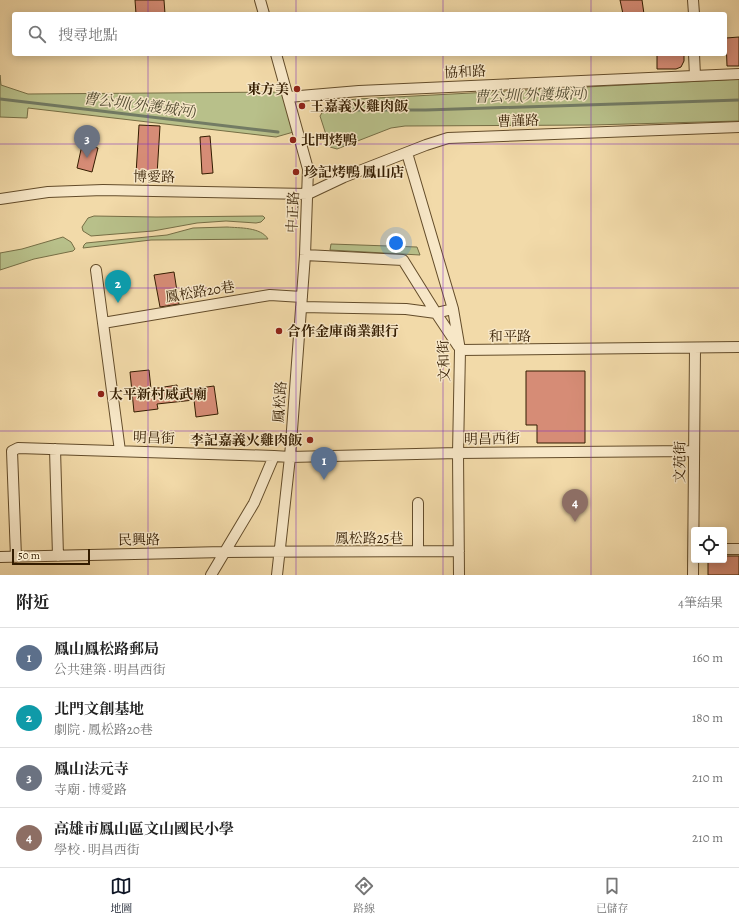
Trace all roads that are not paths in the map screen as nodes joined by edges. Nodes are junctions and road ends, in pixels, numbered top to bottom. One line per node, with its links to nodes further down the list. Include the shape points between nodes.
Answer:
1 (260, 0): 3 (street)
2 (693, 0): 4 (street)
3 (263, 12)
4 (694, 12)
5 (277, 56): 9 (street, 中正路)
6 (694, 56): 8 (street)
7 (739, 74): 8 (street, 協和路)
8 (694, 76): 9 (street, 協和路, via 359,91)
9 (288, 98): 12 (street, 中正路, via 308,169)
10 (739, 127): 11 (street, 曹謹路, via 448,138)
11 (407, 153): 12 (street, 曹謹路); 17 (street, 文和街)
12 (308, 194): 13 (street, 博愛路, via 103,190 48,192); 14 (street, 中正路)
13 (0, 199)
14 (305, 255): 16 (street, 鳳松路); 18 (street, via 403,260)
15 (96, 270): 19 (street)
16 (302, 302): 18 (street); 19 (street, 鳳松路20巷, via 270,295); 28 (street, 鳳松路)
17 (453, 309): 18 (street); 22 (street, 文和街)
18 (436, 313): 22 (street)
19 (103, 323): 24 (street)
20 (739, 348): 21 (street, 和平路)
21 (695, 349): 22 (street, 和平路); 25 (street, 文苑街)
22 (460, 350): 26 (street, 文和街)
23 (55, 449): 24 (street, 明昌街); 37 (street); 39 (street, 明昌街, via 18,448 12,451)
24 (120, 451): 27 (street, 明昌街)
25 (694, 451): 26 (street, 明昌西街); 30 (street, 文苑街)
26 (458, 453): 28 (street, 明昌西街); 34 (street, 文和街)
27 (274, 456): 28 (street, 明昌街); 35 (street, via 254,503)
28 (290, 457): 36 (street, 鳳松路)
29 (418, 503): 33 (street)
30 (693, 527)
31 (727, 549): 32 (street)
32 (739, 549)
33 (418, 551): 34 (street, 鳳松路25巷); 36 (street, 鳳松路25巷)
34 (459, 551): 43 (street, 文和街)
35 (224, 552): 36 (street, 民興路); 37 (street, 民興路); 41 (street)
36 (279, 552): 42 (street, 鳳松路)
37 (58, 556): 39 (street, 民興路)
38 (0, 557): 39 (street, 民興路)
39 (16, 557)
40 (693, 563): 44 (street, 文苑街)
41 (212, 575)
42 (276, 575)
43 (459, 575)
44 (693, 575)

